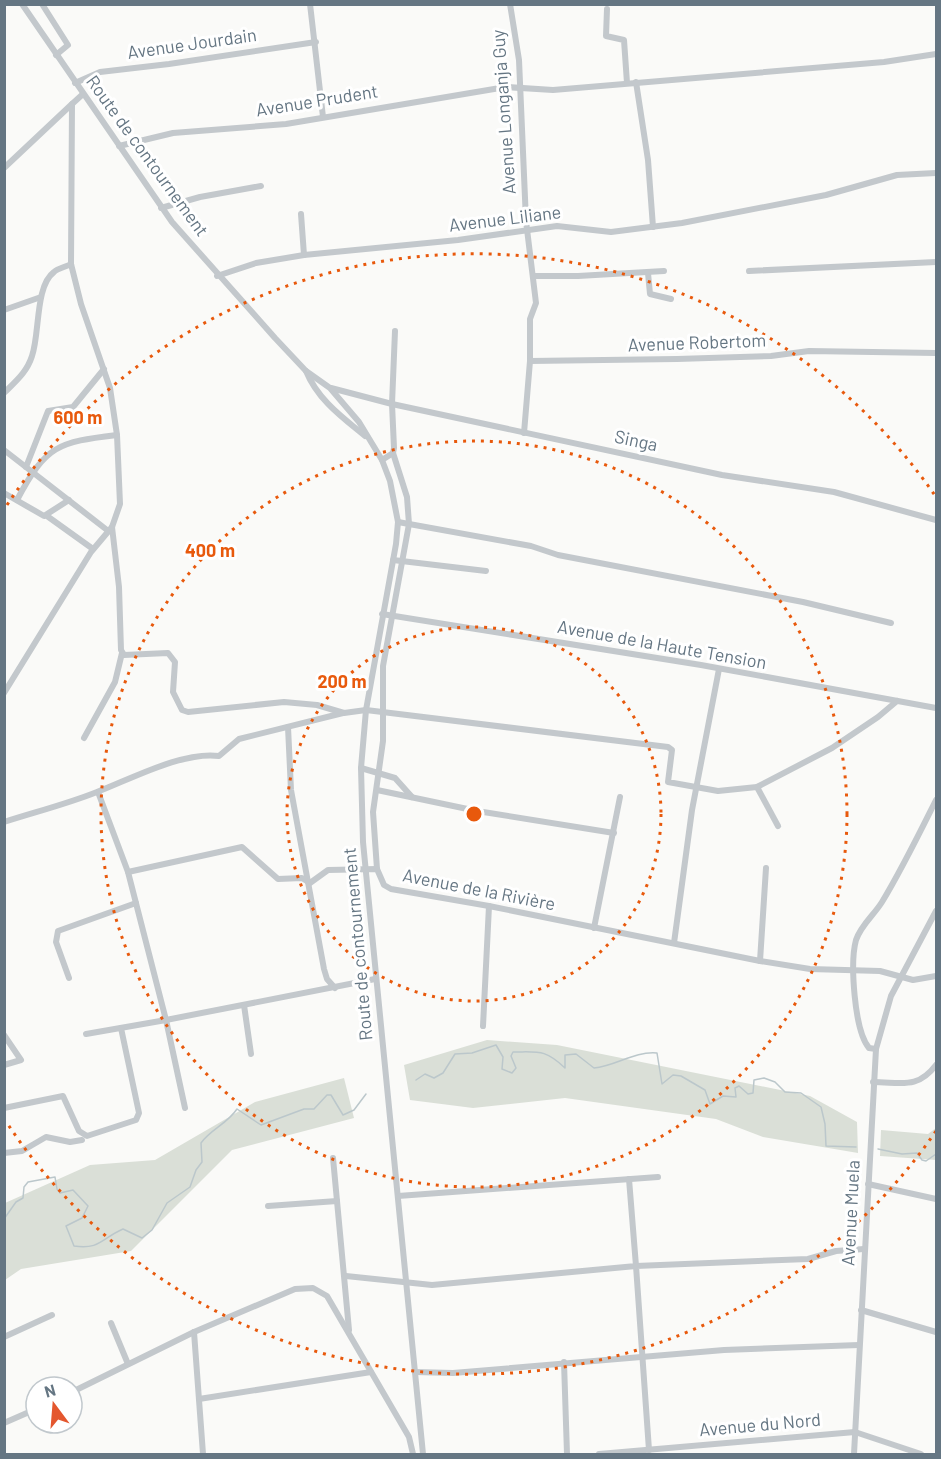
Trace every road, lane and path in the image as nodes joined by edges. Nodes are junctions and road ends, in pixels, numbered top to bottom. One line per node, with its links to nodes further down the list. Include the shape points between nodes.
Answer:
1 (22, 4): 8 (street, Route de contournement)
2 (42, 4): 8 (street, via 68,45)
3 (309, 4): 6 (street)
4 (510, 4): 12 (street, Avenue Longanja Guy)
5 (607, 9): 11 (street, via 606,36 624,40)
6 (316, 42): 10 (street, Avenue Jourdain, via 100,72); 15 (street)
7 (936, 54): 9 (street, Avenue Prudent, via 884,62)
8 (56, 55): 10 (street, Route de contournement)
9 (636, 82): 11 (street, Avenue Prudent); 22 (street)
10 (75, 83): 13 (street, Route de contournement)
11 (627, 83): 12 (street, Avenue Prudent)
12 (520, 89): 15 (street, Avenue Prudent, via 506,87); 23 (street, Avenue Longanja Guy)
13 (82, 94): 14 (street); 16 (street, Route de contournement)
14 (72, 104): 17 (street); 26 (street)
15 (323, 117): 16 (street, Avenue Prudent, via 173,134)
16 (119, 146): 20 (street, Route de contournement)
17 (4, 168)
18 (936, 173): 22 (street, Avenue Liliane, via 897,176 757,210)
19 (261, 186): 20 (street, via 200,196)
20 (161, 208): 30 (street, Route de contournement)
21 (301, 214): 24 (street)
22 (653, 227): 23 (street, Avenue Liliane, via 611,232 556,226)
23 (527, 230): 24 (street, Avenue Liliane); 31 (street, Avenue Longanja Guy)
24 (304, 255): 30 (street, Avenue Liliane, via 256,263)
25 (936, 262): 28 (street)
26 (71, 264): 32 (street, via 54,272); 38 (street)
27 (664, 271): 29 (street)
28 (749, 271)
29 (648, 273): 31 (street); 33 (street, via 650,294)
30 (217, 276): 39 (street, Route de contournement)
31 (533, 276): 37 (street, Avenue Longanja Guy, via 536,303 530,319)
32 (41, 297): 34 (street); 41 (street, via 32,356 23,374)
33 (670, 299)
34 (4, 310)
35 (395, 331): 42 (street)
36 (936, 353): 37 (street, Avenue Robertom, via 809,351 677,360)
37 (530, 361): 43 (street)
38 (104, 369): 44 (street); 49 (street, via 73,407 48,411)
39 (306, 371): 40 (street, Route de contournement); 45 (street, Route de contournement, via 320,396)
40 (330, 388): 42 (street, Singa); 45 (street, Route de contournement)
41 (4, 393)
42 (392, 404): 43 (street, Singa); 47 (street)
43 (524, 433): 54 (street, Singa, via 722,475 834,492)
44 (117, 435): 49 (street, via 66,443); 57 (street, via 120,504)
45 (369, 439): 48 (street, Route de contournement)
46 (4, 450): 49 (street)
47 (393, 453): 48 (street); 56 (street, via 407,497)
48 (382, 460): 55 (street, Route de contournement, via 395,497)
49 (29, 469): 51 (street); 52 (street)
50 (4, 493): 51 (street)
51 (17, 500): 53 (street)
52 (69, 500): 53 (street); 57 (street)
53 (47, 516): 58 (street)
54 (936, 520)
55 (398, 522): 56 (street); 59 (street, Route de contournement)
56 (409, 524): 60 (street); 64 (street)
57 (110, 528): 58 (street); 65 (street, via 119,587)
58 (93, 549): 67 (street)
59 (393, 560): 60 (street); 62 (street, Route de contournement)
60 (404, 561): 61 (street); 63 (street)
61 (486, 571)
62 (382, 614): 63 (street, Avenue de la Haute Tension); 70 (street, Route de contournement)
63 (394, 616): 66 (street, Avenue de la Haute Tension); 71 (street, via 383,666)
64 (891, 623)
65 (122, 653): 72 (street, via 168,654 175,662 173,692 178,706 188,712 284,702); 74 (street, via 115,682)
66 (719, 669): 68 (street, Avenue de la Haute Tension); 78 (street)
67 (4, 693)
68 (897, 700): 69 (street, Avenue de la Haute Tension); 77 (street, via 832,748)
69 (936, 708)
70 (366, 711): 71 (street); 72 (street); 75 (street, Route de contournement)
71 (382, 712): 76 (street); 78 (street, via 668,747 672,750 667,781)
72 (344, 713): 73 (street)
73 (288, 727): 80 (street, via 239,739 219,756 202,753); 91 (street, via 291,790)
74 (84, 738)
75 (361, 768): 76 (street); 87 (street, Route de contournement)
76 (380, 772): 79 (street); 82 (street, via 400,781)
77 (757, 787): 78 (street, via 718,792); 85 (street)
78 (696, 788): 96 (street)
79 (377, 790): 82 (street); 89 (street, via 373,812)
80 (98, 792): 84 (street); 90 (street)
81 (620, 797): 86 (street)
82 (412, 798): 86 (street)
83 (936, 800): 98 (street, via 882,902 860,931)
84 (4, 822)
85 (778, 826)
86 (614, 833): 95 (street)
87 (365, 868): 89 (street, Avenue de la Rivière); 91 (street, Avenue de la Rivière, via 328,870); 102 (street, Route de contournement)
88 (766, 868): 97 (street)
89 (377, 869): 93 (street, Avenue de la Rivière, via 384,885 391,889)
90 (128, 872): 91 (street, via 242,847 278,879 302,878); 92 (street)
91 (310, 883): 103 (street, via 324,969)
92 (136, 903): 101 (street, via 58,931 56,942); 105 (street)
93 (489, 906): 95 (street, Avenue de la Rivière); 106 (street)
94 (936, 911): 100 (street, Avenue Muela)
95 (594, 928): 96 (street, Avenue de la Rivière)
96 (674, 943): 97 (street, Avenue de la Rivière)
97 (760, 961): 98 (street, Avenue de la Rivière)
98 (854, 971): 100 (street, Avenue de la Rivière, via 880,971); 110 (street, via 861,1028 866,1044)
99 (936, 976): 100 (street, Avenue de la Rivière, via 918,980)
100 (900, 977): 110 (street, Avenue Muela, via 885,1012)
101 (69, 978)
102 (375, 979): 103 (street); 123 (street, Route de contournement)
103 (335, 988): 104 (street)
104 (244, 1005): 105 (street); 111 (street)
105 (166, 1020): 107 (street); 116 (street)
106 (483, 1026)
107 (121, 1028): 108 (street); 115 (street, via 138,1113 136,1120 87,1136 75,1125 63,1096)
108 (86, 1034)
109 (4, 1035): 112 (street, via 21,1060)
110 (876, 1049): 114 (street, Avenue Muela)
111 (251, 1054)
112 (4, 1065)
113 (936, 1065): 114 (street, via 917,1082)
114 (873, 1082): 122 (street, Avenue Muela)
115 (4, 1108)
116 (184, 1108)
117 (82, 1140): 118 (street, via 46,1137 22,1150)
118 (4, 1153)
119 (333, 1158): 125 (street)
120 (658, 1177): 121 (street)
121 (629, 1179): 123 (street); 128 (street)
122 (868, 1184): 124 (street); 127 (street, Avenue Muela)
123 (398, 1196): 130 (street, Route de contournement)
124 (936, 1199)
125 (337, 1201): 126 (street); 129 (street)
126 (268, 1206)
127 (864, 1249): 128 (street, via 808,1259); 131 (street, Avenue Muela)
128 (636, 1266): 130 (street, via 432,1285); 139 (street)
129 (346, 1276): 130 (street); 134 (street)
130 (407, 1282): 143 (street, Route de contournement)
131 (861, 1310): 136 (street); 138 (street, Avenue Muela)
132 (52, 1315): 137 (street)
133 (111, 1323): 141 (street)
134 (349, 1330): 135 (street, via 327,1296 306,1287); 142 (street)
135 (194, 1332): 141 (street); 145 (street)
136 (936, 1332)
137 (4, 1336)
138 (859, 1345): 139 (street); 148 (street, Avenue Muela)
139 (643, 1356): 140 (street); 149 (street)
140 (564, 1362): 143 (street, via 453,1373); 153 (street)
141 (128, 1364): 144 (street)
142 (371, 1372): 145 (street); 151 (street, via 409,1437)
143 (416, 1372): 152 (street, Route de contournement)
144 (84, 1386)
145 (199, 1398): 150 (street)
146 (24, 1414): 147 (street)
147 (4, 1423)
148 (855, 1432): 149 (street, Avenue du Nord); 155 (street, Avenue Muela); 156 (street, Avenue du Nord)
149 (649, 1450): 154 (street, Avenue du Nord)
150 (203, 1455)
151 (413, 1455)
152 (423, 1455)
153 (567, 1455)
154 (599, 1455)
155 (854, 1455)
156 (921, 1455)

